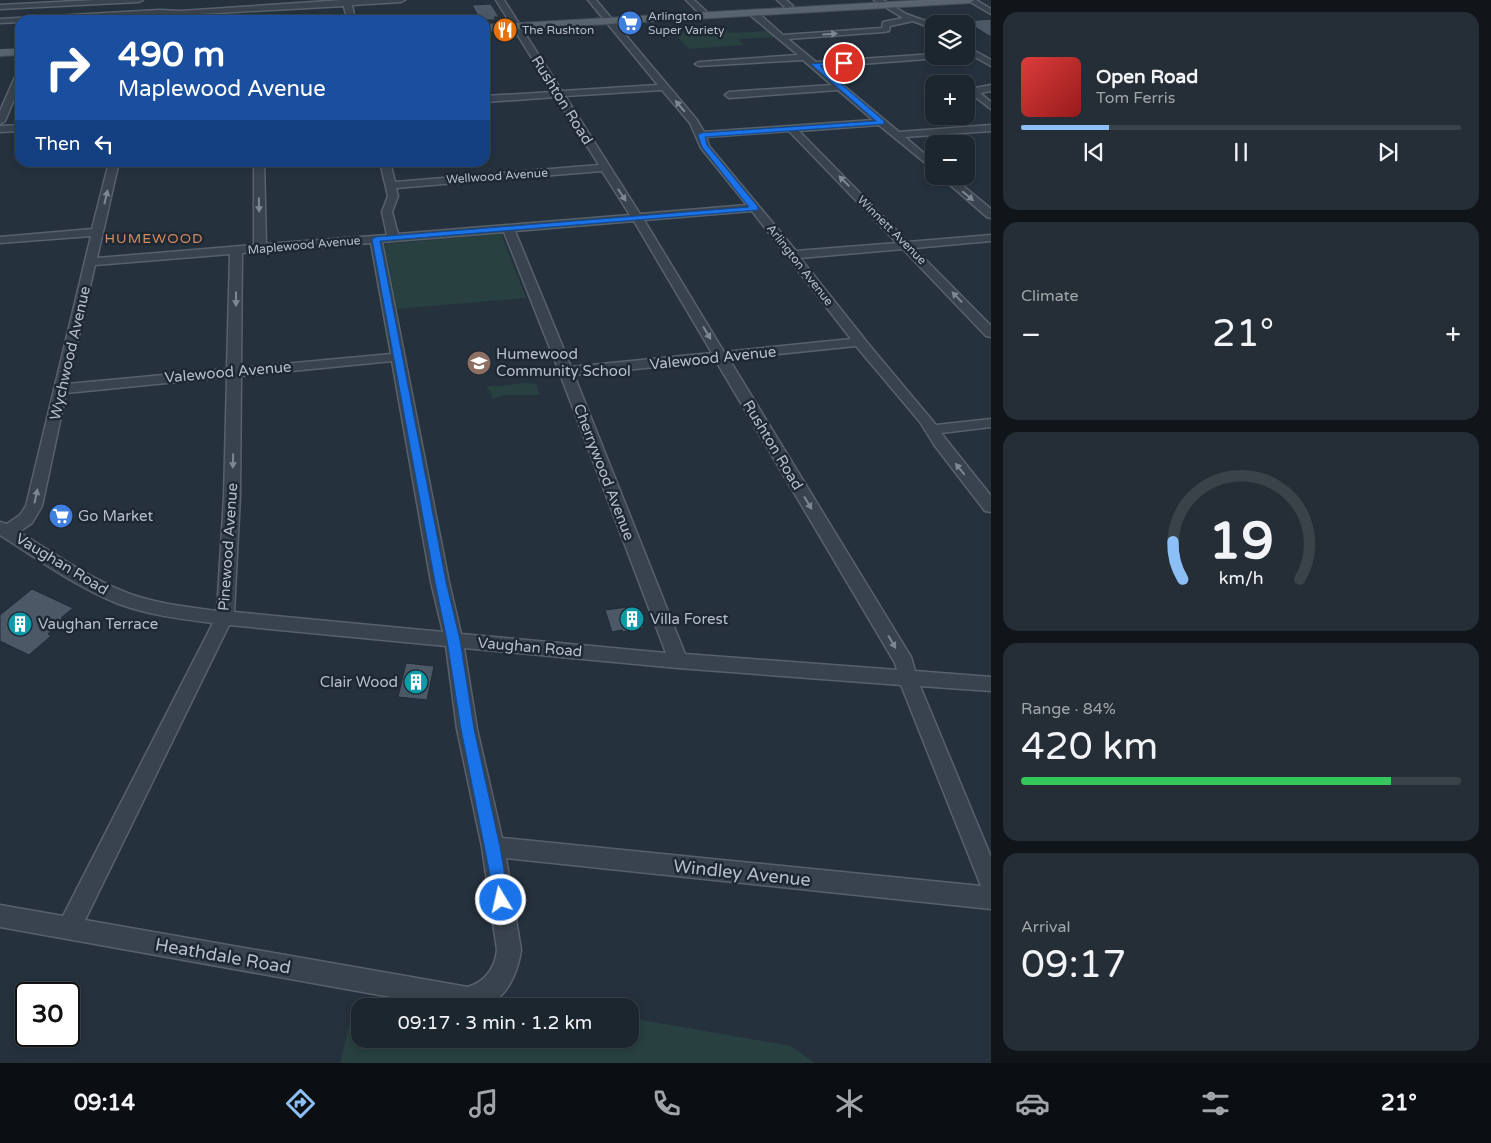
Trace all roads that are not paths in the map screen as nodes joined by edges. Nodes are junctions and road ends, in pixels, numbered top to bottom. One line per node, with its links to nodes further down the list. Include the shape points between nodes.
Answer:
1 (139, 0): 12 (street)
2 (400, 0): 10 (street)
3 (500, 0): 24 (street, Rushton Road)
4 (592, 0): 19 (street, Arlington Avenue)
5 (690, 0): 13 (street)
6 (781, 0): 11 (street)
7 (970, 0): 8 (main road); 15 (street)
8 (883, 1): 11 (main road); 14 (main road); 20 (street)
9 (171, 2): 16 (street)
10 (347, 2): 17 (street); 18 (street)
11 (789, 6): 13 (main road)
12 (0, 7)
13 (702, 11): 19 (main road)
14 (752, 12): 19 (main road); 27 (street)
15 (991, 12)
16 (169, 15)
17 (182, 15)
18 (350, 15)
19 (608, 19): 24 (main road); 39 (street, Arlington Avenue)
20 (912, 19): 25 (street); 27 (street, one-way to 20, via 884,30 890,22)
21 (0, 21): 22 (street)
22 (15, 21)
23 (490, 24): 24 (main road)
24 (515, 24): 26 (main road); 42 (street, Rushton Road)
25 (925, 24)
26 (490, 27)
27 (781, 37): 33 (street)
28 (15, 47): 29 (main road)
29 (0, 48)
30 (15, 52): 31 (main road)
31 (0, 53)
32 (975, 56): 37 (street)
33 (806, 57): 35 (street); 36 (street)
34 (925, 57): 36 (street)
35 (699, 64)
36 (814, 64): 40 (street)
37 (991, 64)
38 (15, 86): 46 (street)
39 (664, 87): 42 (street); 52 (street, Arlington Avenue, one-way to 39)
40 (841, 88): 43 (street); 47 (street)
41 (991, 88): 45 (street, via 974,93)
42 (559, 94): 44 (street); 58 (street, Rushton Road)
43 (729, 95)
44 (490, 99)
45 (991, 106)
46 (0, 121)
47 (882, 122): 51 (street); 53 (street)
48 (15, 128): 50 (street)
49 (991, 128): 53 (street)
50 (0, 129)
51 (792, 129): 52 (street); 69 (street, Winnett Avenue, one-way to 51)
52 (701, 135): 61 (street, Arlington Avenue, via 704,146)
53 (897, 135): 54 (street)
54 (925, 158)
55 (113, 167): 65 (street, Wychwood Avenue, one-way to 55)
56 (258, 167): 70 (street, one-way to 70)
57 (387, 167): 59 (street)
58 (604, 168): 59 (street, Wellwood Avenue); 63 (street, Rushton Road, one-way to 63)
59 (390, 185): 66 (street, via 393,198 387,212)
60 (956, 185): 62 (street, one-way to 62)
61 (755, 208): 63 (street, Maplewood Avenue); 72 (street, Arlington Avenue)
62 (991, 215)
63 (637, 218): 64 (street, Maplewood Avenue); 77 (street, Rushton Road, one-way to 77)
64 (508, 228): 66 (street, Maplewood Avenue); 79 (street, Cherrywood Avenue)
65 (98, 232): 68 (street); 73 (street, Wychwood Avenue)
66 (385, 238): 70 (street, Maplewood Avenue); 76 (street)
67 (991, 238): 69 (street)
68 (0, 240)
69 (907, 245): 72 (street); 74 (street, Winnett Avenue, one-way to 69)
70 (260, 248): 71 (street, Maplewood Avenue)
71 (236, 250): 73 (street, Maplewood Avenue); 78 (street, Pinewood Avenue, one-way to 78)
72 (794, 255): 75 (street, Arlington Avenue)
73 (92, 262): 80 (street, Wychwood Avenue)
74 (991, 333)
75 (860, 342): 77 (street, Valewood Avenue); 82 (street, Arlington Avenue)
76 (397, 357): 78 (street, Valewood Avenue); 86 (street)
77 (721, 357): 79 (street, Valewood Avenue); 88 (street, Rushton Road, one-way to 88, via 904,662)
78 (236, 371): 80 (street, Valewood Avenue); 85 (street, Pinewood Avenue, one-way to 85, via 230,565)
79 (566, 372): 87 (street, Cherrywood Avenue)
80 (60, 389): 84 (street, Wychwood Avenue, one-way to 80, via 26,519 34,506)
81 (991, 423): 82 (street)
82 (933, 430): 83 (street, Arlington Avenue, one-way to 82)
83 (991, 506)
84 (5, 534): 85 (street, Vaughan Road, via 83,580 125,599 168,611)
85 (224, 618): 86 (street, Vaughan Road); 94 (street, Pinewood Avenue)
86 (454, 640): 87 (street, Vaughan Road); 90 (street, via 467,729)
87 (678, 660): 88 (street, Vaughan Road)
88 (908, 679): 89 (street, Vaughan Road); 91 (street, Rushton Road)
89 (991, 684)
90 (492, 847): 92 (street, Windley Avenue); 94 (street, Heathdale Road, via 507,935 508,961 502,975 482,995 468,999)
91 (991, 884)
92 (991, 898)
93 (0, 916): 94 (street, Heathdale Road)
94 (69, 928)

